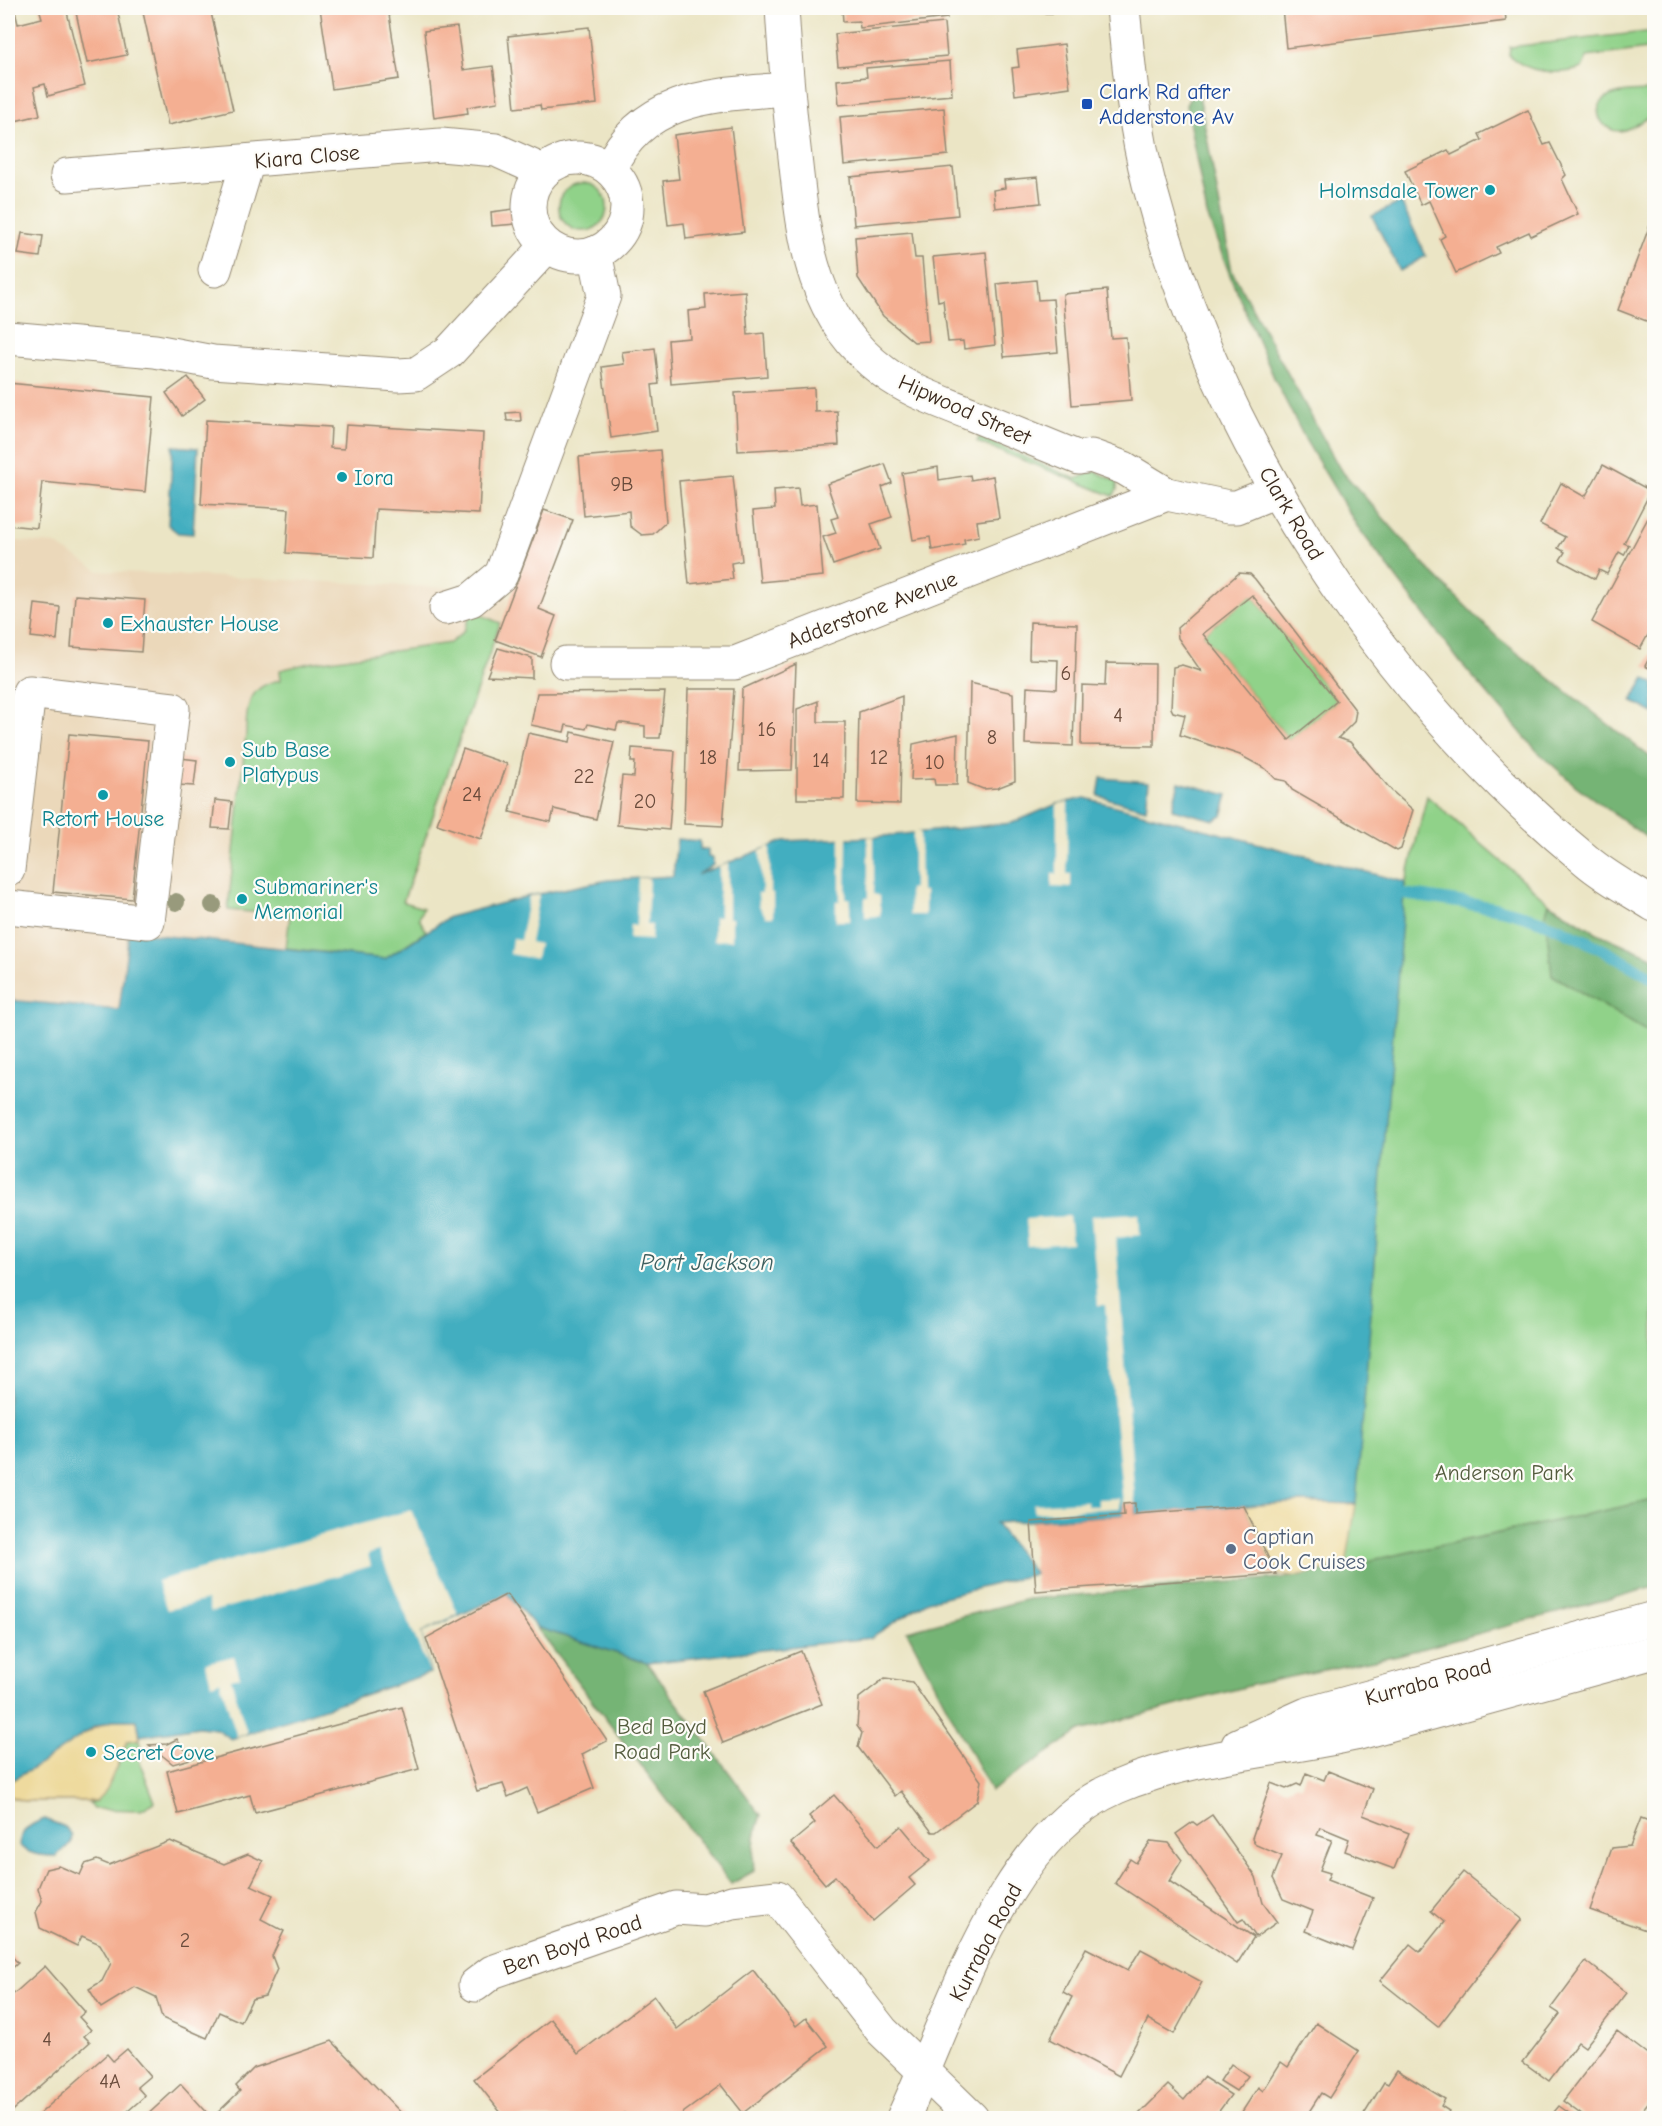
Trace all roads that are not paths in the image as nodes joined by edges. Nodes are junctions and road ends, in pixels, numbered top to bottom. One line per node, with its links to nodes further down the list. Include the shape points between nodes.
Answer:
1 (782, 8): 3 (main road, Hipwood Street)
2 (1123, 8): 12 (main road, Clark Road, via 1139,140 1179,284 1220,384)
3 (787, 89): 5 (main road, via 690,101 666,108 630,135); 13 (main road, Hipwood Street, via 808,256 816,284 844,333 883,371 906,386 1078,458 1091,456 1124,468)
4 (248, 161): 6 (main road, Kiara Close, via 451,145 496,150); 7 (main road, Kiara Close); 10 (main road)
5 (610, 168): 6 (main road, via 576,157); 9 (main road, via 626,193 625,222 619,236)
6 (543, 171): 8 (main road, via 528,201 529,218)
7 (67, 175)
8 (547, 246): 9 (main road, via 571,256); 11 (main road, via 449,352 416,374 213,362 155,351)
9 (596, 253): 14 (main road, via 604,296 501,575 471,600)
10 (215, 270)
11 (8, 338)
12 (1276, 491): 13 (main road, Hipwood Street, via 1237,507); 18 (main road, Clark Road, via 1344,598 1449,728 1587,862)
13 (1167, 494): 15 (main road, Adderstone Avenue, via 735,663)
14 (446, 608)
15 (566, 663)
16 (13, 780): 17 (main road); 19 (main road, via 29,693 173,709 148,922)
17 (8, 870)
18 (1654, 905)
19 (8, 906)
20 (1654, 1618): 22 (main road, Kurraba Road, via 1307,1714)
21 (1654, 1652): 22 (main road, Kurraba Road, via 1306,1746)
22 (1206, 1759): 24 (main road, Kurraba Road, via 1140,1778 1102,1794 1078,1810 1035,1853 994,1915)
23 (705, 1910): 23 (main road, Ben Boyd Road, via 688,1926 501,1993 475,1985 492,1972 676,1908); 24 (main road, Ben Boyd Road, via 732,1902 777,1897 882,2031)
24 (924, 2072): 25 (main road, Kurraba Road); 26 (main road, Ben Boyd Road)
25 (903, 2118)
26 (972, 2118)

